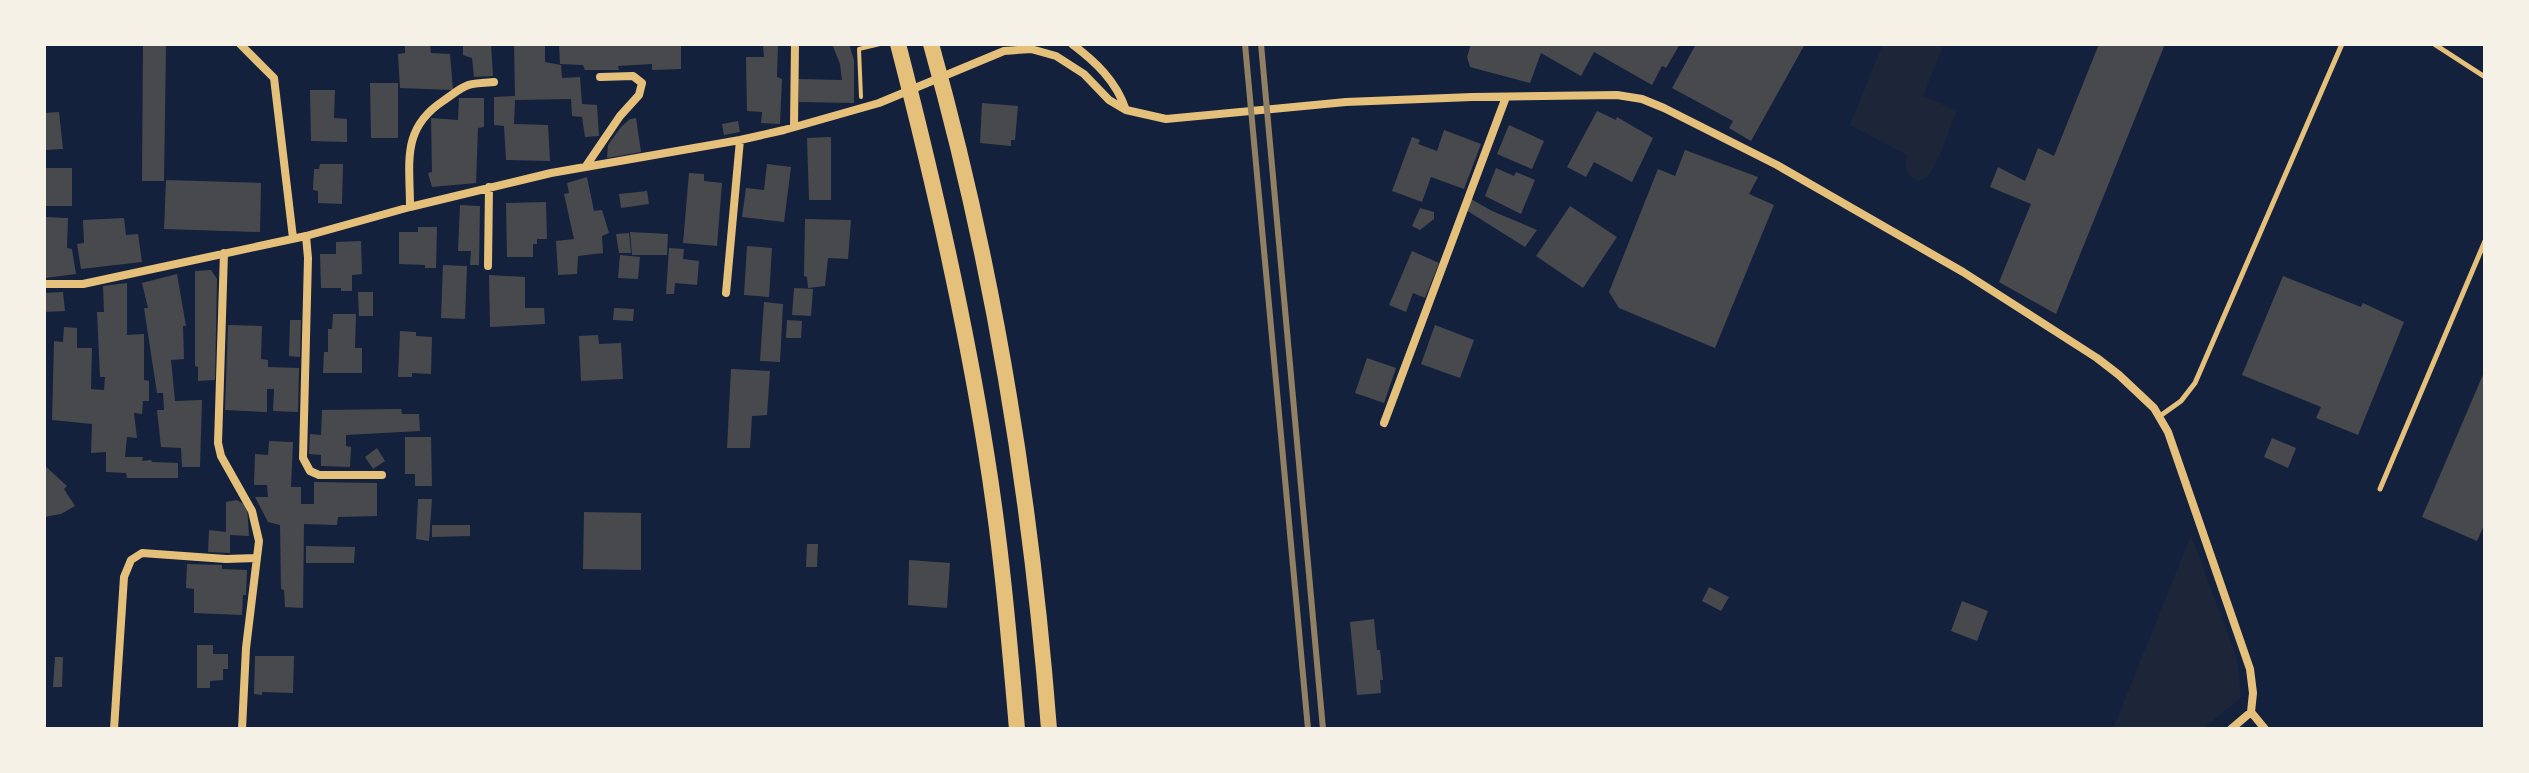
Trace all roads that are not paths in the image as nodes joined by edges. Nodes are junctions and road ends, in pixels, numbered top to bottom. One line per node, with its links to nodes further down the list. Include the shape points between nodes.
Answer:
1 (240, 44): 19 (street, via 274,78)
2 (795, 44): 13 (street)
3 (898, 44): 33 (highway, via 965,328 1000,546)
4 (931, 44): 34 (highway, via 970,193 1003,354 1032,545)
5 (1072, 44): 12 (street, via 1096,62)
6 (2342, 44): 25 (lane, via 2195,383)
7 (2434, 44): 9 (lane)
8 (600, 77): 15 (street, via 633,76 642,83 639,95)
9 (2485, 77)
10 (494, 82): 17 (street, via 467,84 424,114 410,152)
11 (1506, 97): 12 (street, via 1346,102 1166,119); 25 (street, via 1617,95 1664,108 1963,272 2097,358); 26 (street)
12 (1126, 110): 13 (street, via 1056,56 1031,49 1004,51 879,103)
13 (794, 126): 14 (street)
14 (740, 140): 15 (street); 24 (street)
15 (586, 166): 16 (street)
16 (489, 187): 17 (street); 22 (street)
17 (410, 207): 18 (street)
18 (306, 236): 19 (street); 27 (street, via 303,458 319,475)
19 (293, 238): 21 (street)
20 (2485, 241): 28 (lane)
21 (224, 253): 23 (street, via 83,284); 29 (street, via 218,443 256,522)
22 (488, 266)
23 (44, 284)
24 (726, 293)
25 (2160, 416): 30 (street, via 2250,669)
26 (1384, 423)
27 (382, 475)
28 (2380, 489)
29 (256, 558): 31 (street, via 142,553 131,560 124,577); 32 (street)
30 (2251, 712): 35 (street); 36 (street)
31 (114, 729)
32 (242, 729)
33 (1017, 729)
34 (1049, 729)
35 (2231, 729)
36 (2265, 729)

